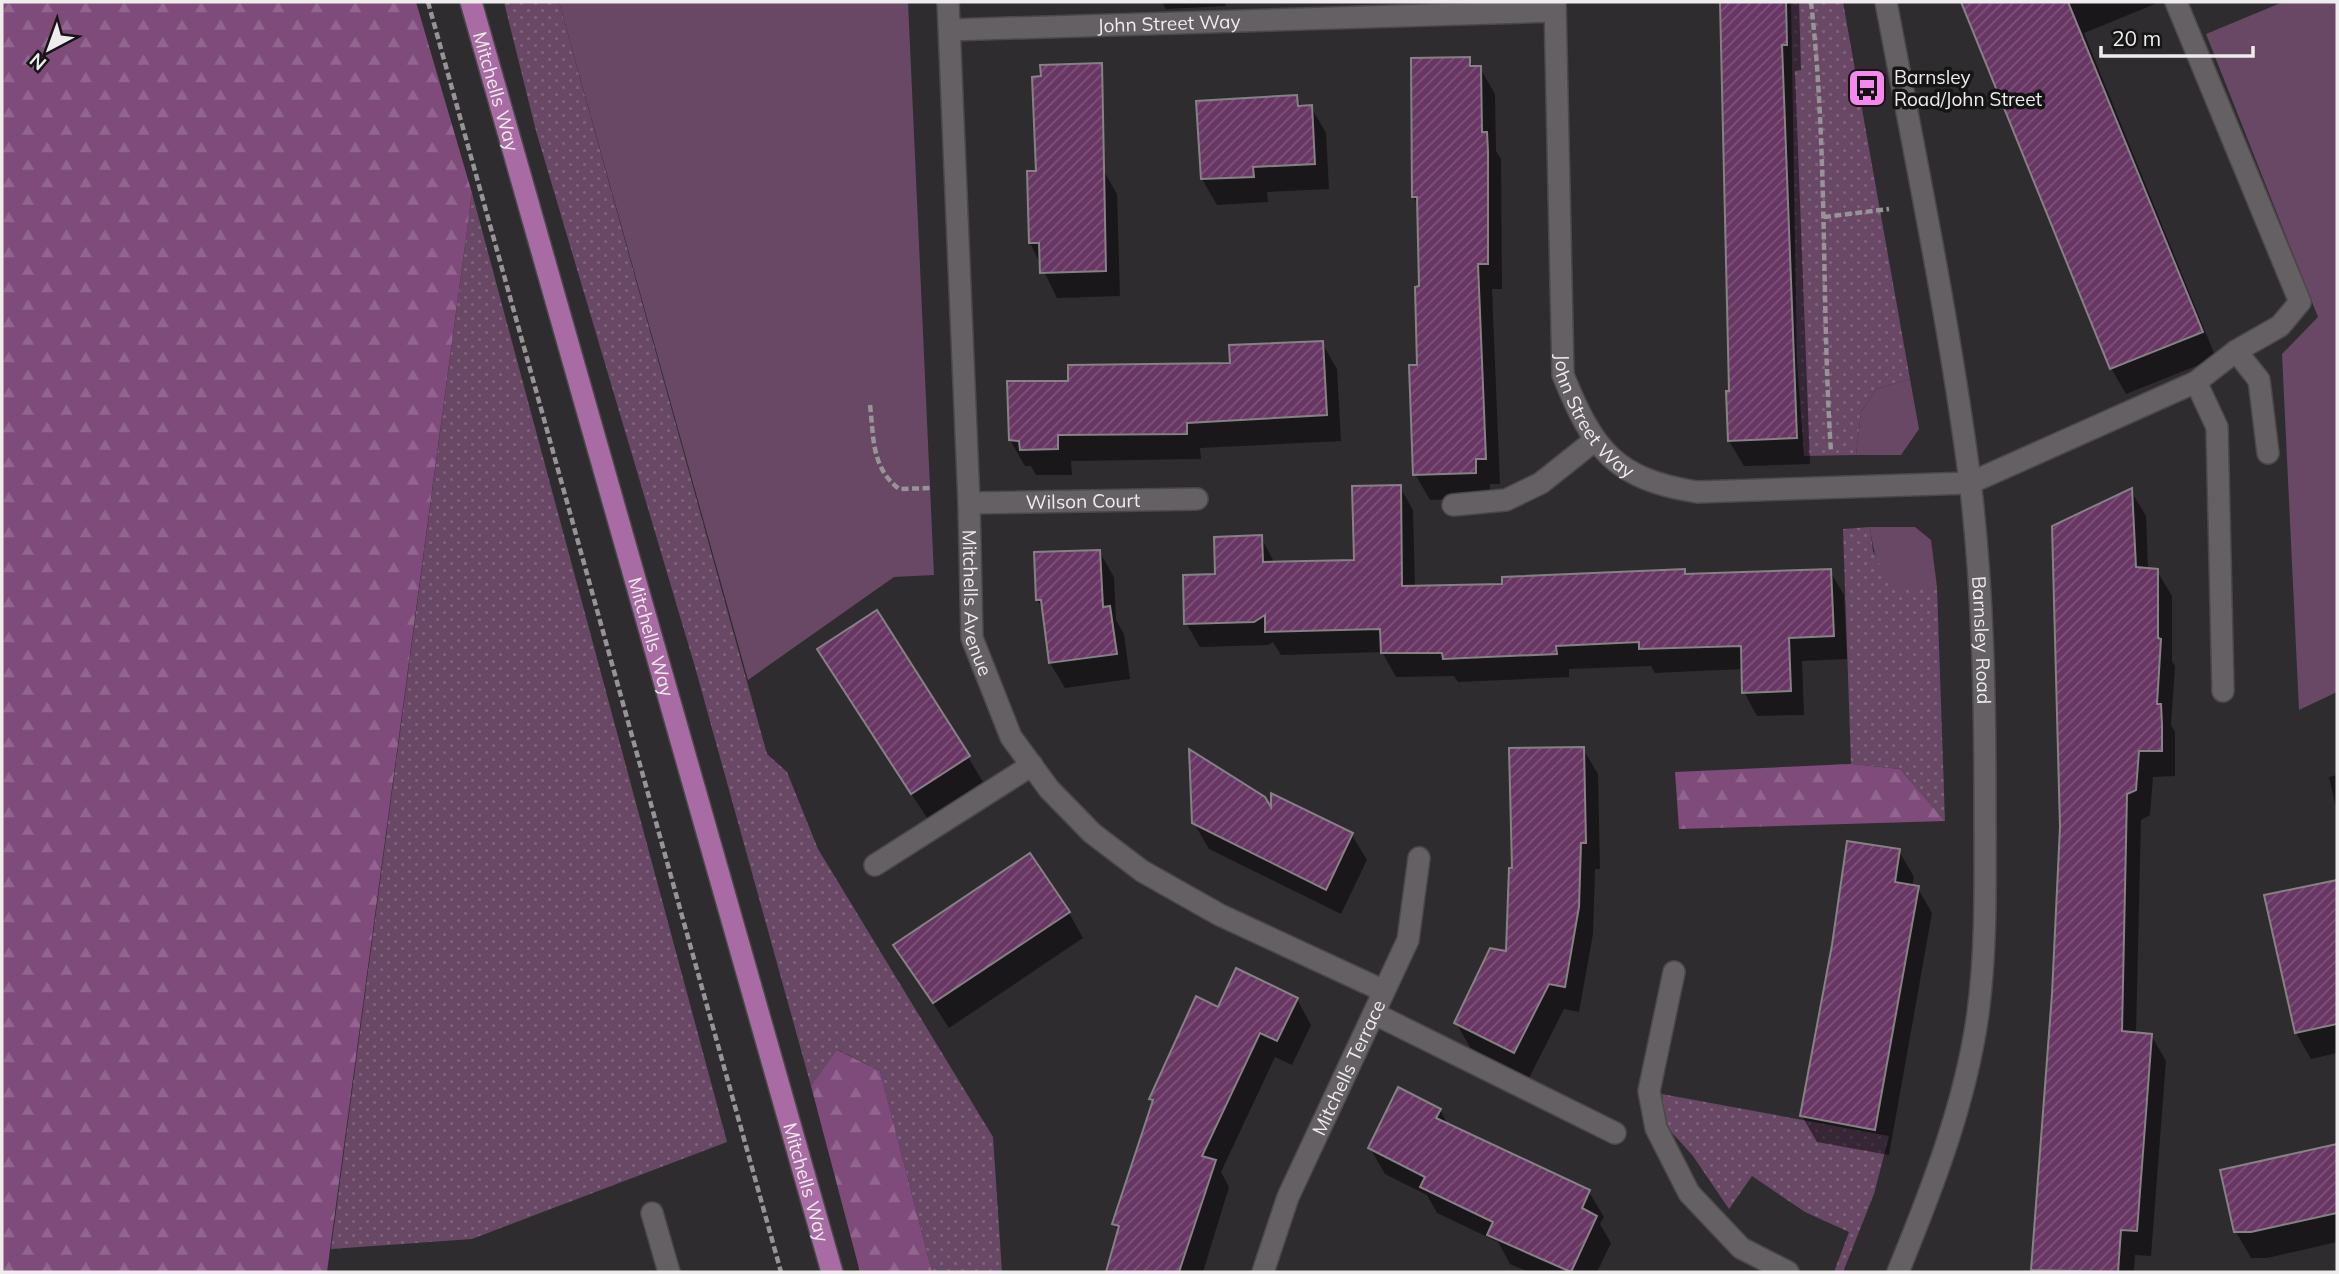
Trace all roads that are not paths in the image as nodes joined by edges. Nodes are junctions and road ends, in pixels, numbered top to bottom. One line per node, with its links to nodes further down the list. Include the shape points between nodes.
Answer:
1 (471, 2): 26 (main road, Mitchells Way)
2 (948, 2): 7 (street, Mitchells Avenue)
3 (1886, 2): 12 (street, Barnsley Road, via 1946,324)
4 (2176, 2): 8 (street, via 2300,302 2280,326)
5 (1555, 6): 6 (street, John Street Way); 10 (street, John Street Way, via 1563,374 1581,420)
6 (1282, 10): 7 (street, John Street Way)
7 (950, 30): 14 (street, Mitchells Avenue)
8 (2236, 351): 9 (street); 11 (street, via 2259,380)
9 (2196, 382): 12 (street); 16 (street, via 2217,427)
10 (1595, 440): 12 (street, John Street Way, via 1617,463 1657,486 1697,492); 15 (street, via 1541,483 1506,500)
11 (2268, 453)
12 (1970, 483): 29 (street, Barnsley Road, via 1982,623 1985,768 1978,1013 1955,1115 1931,1192)
13 (1197, 499): 14 (street, Wilson Court)
14 (969, 503): 17 (street, Mitchells Avenue, via 972,638 1011,737)
15 (1453, 505)
16 (2223, 691)
17 (1032, 765): 19 (street); 21 (street, Mitchells Avenue, via 1092,833 1142,871 1220,915)
18 (1419, 858): 21 (street, Mitchells Terrace, via 1408,940)
19 (875, 865)
20 (1674, 972): 28 (street, via 1649,1091 1656,1128 1689,1193 1741,1248)
21 (1384, 991): 22 (street, Mitchells Terrace)
22 (1374, 1014): 23 (street); 27 (street, Mitchells Terrace, via 1289,1197)
23 (1615, 1133)
24 (652, 1213): 25 (street)
25 (669, 1272)
26 (832, 1272)
27 (1263, 1272)
28 (1788, 1272)
29 (1898, 1272)

